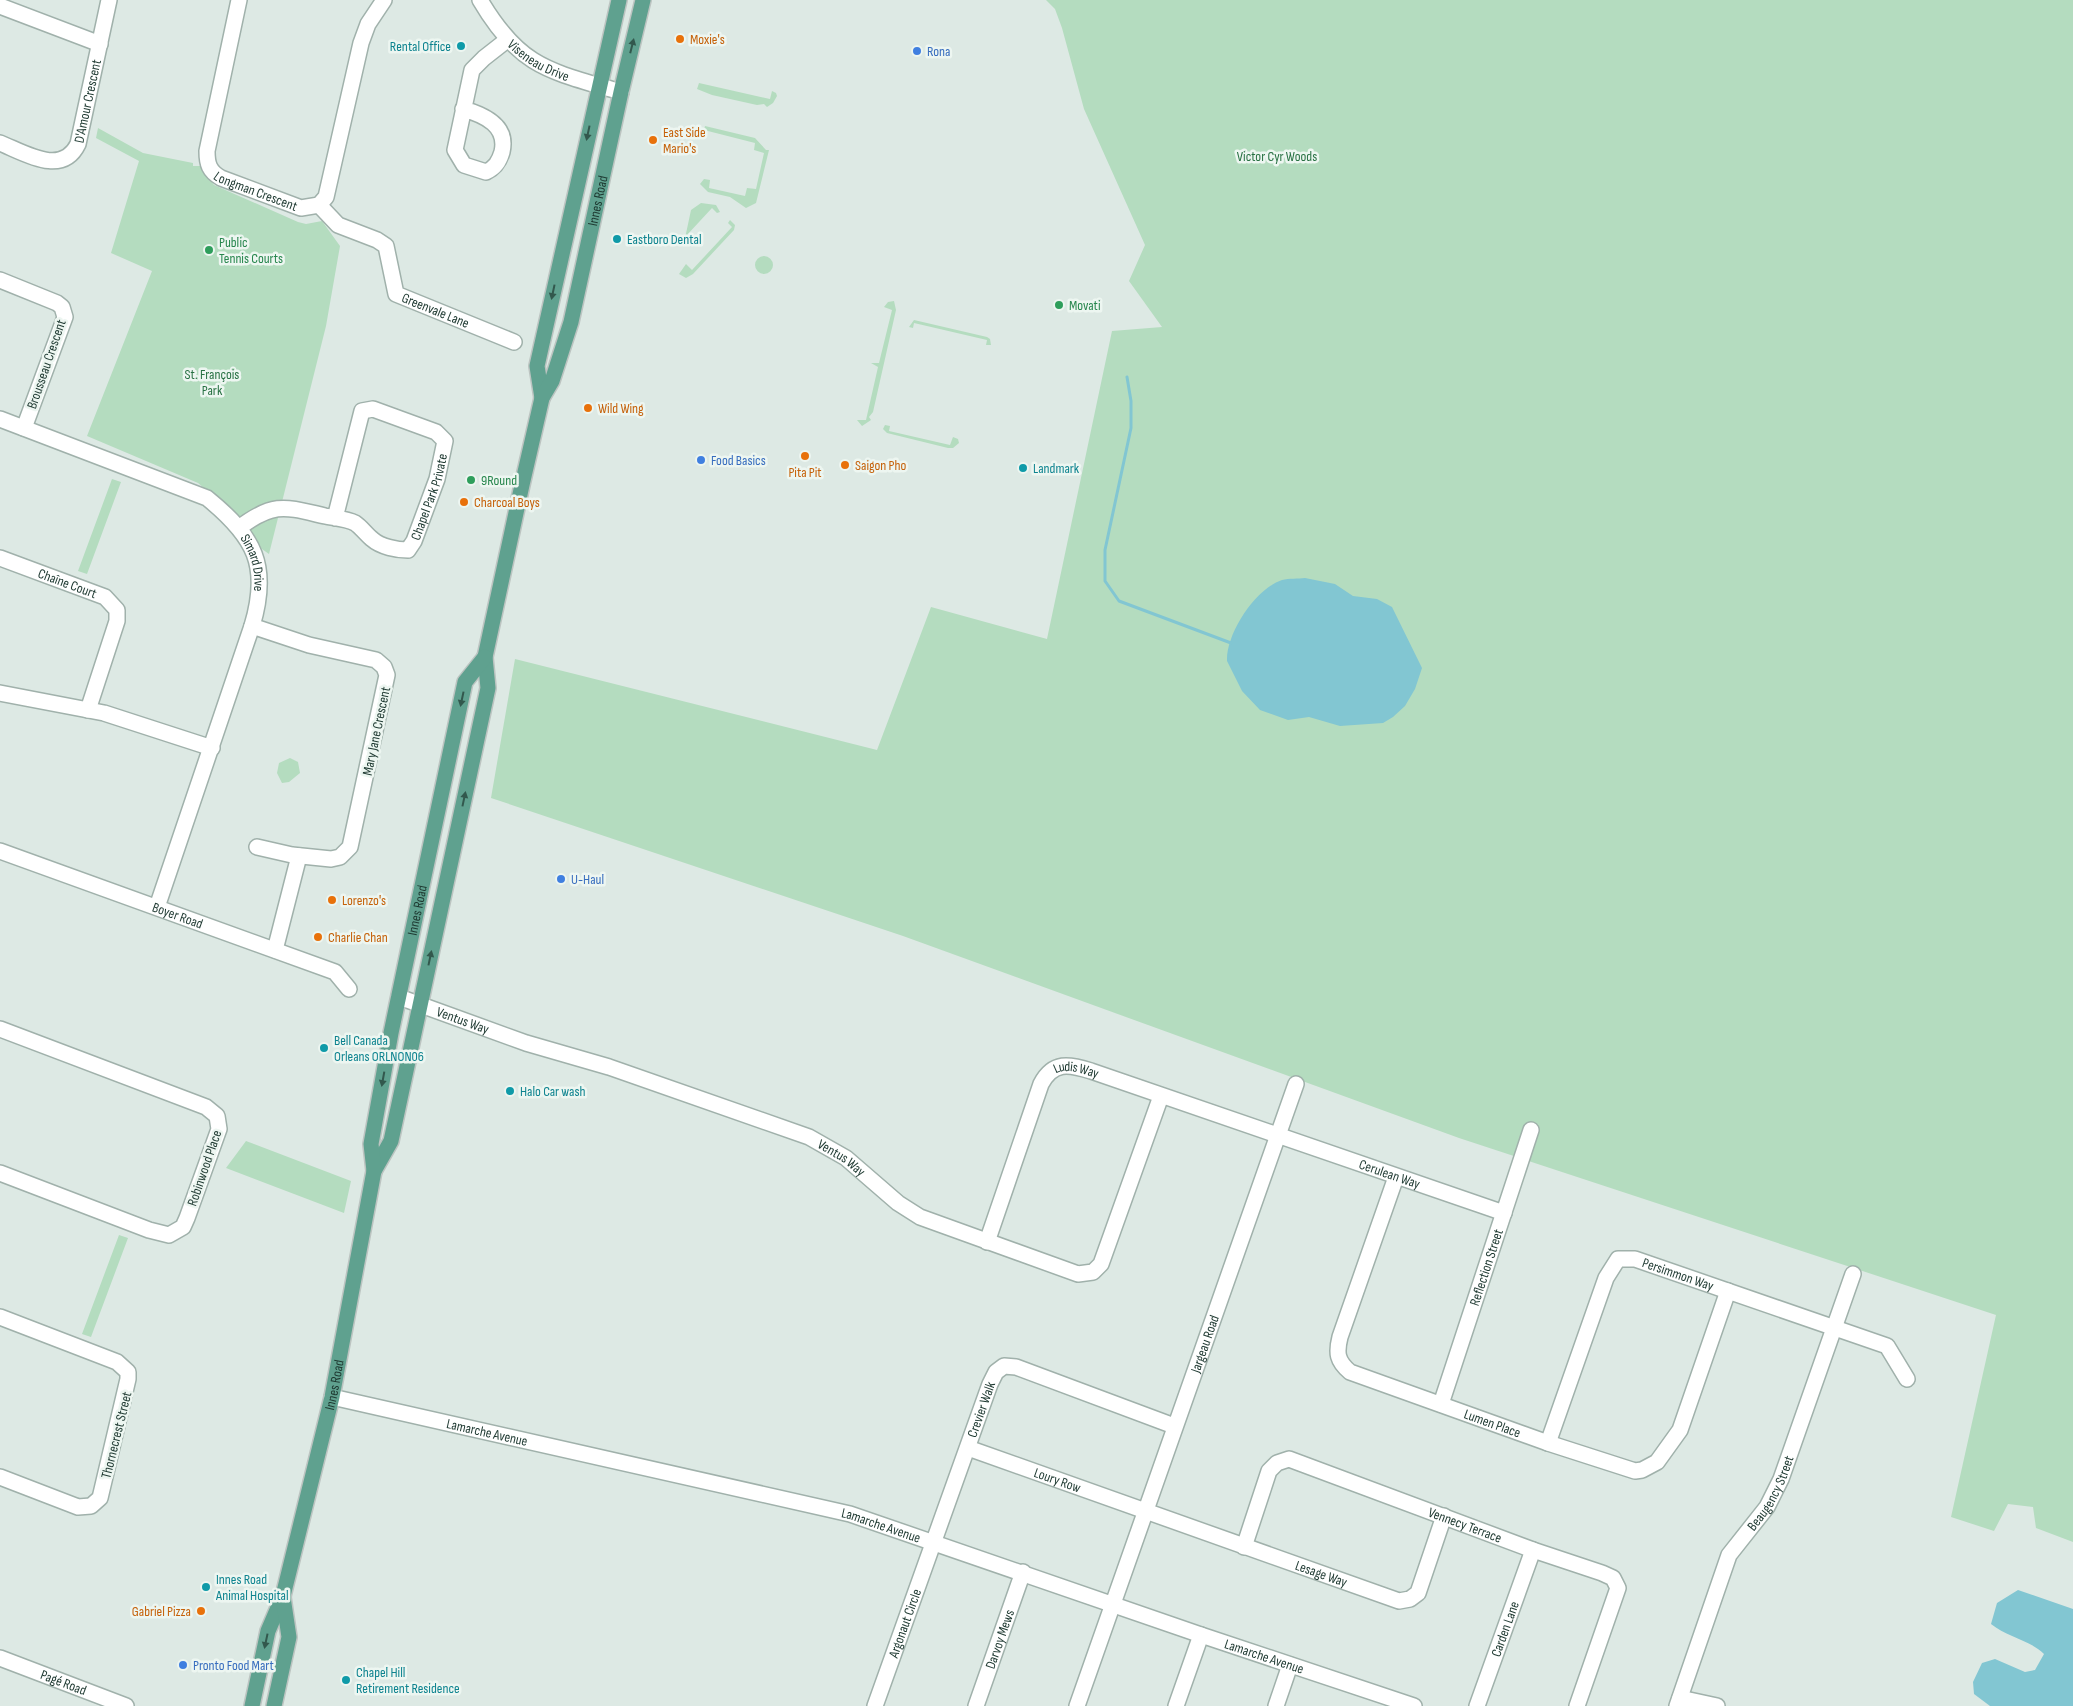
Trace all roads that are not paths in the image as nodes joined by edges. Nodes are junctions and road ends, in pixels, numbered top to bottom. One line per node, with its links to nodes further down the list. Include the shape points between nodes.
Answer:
1 (109, 0): 9 (street, D'Amour Crescent)
2 (239, 0): 14 (street, Longman Crescent, via 207,164 221,178 290,205 302,208)
3 (384, 0): 14 (street, Longman Crescent, via 364,34 326,197)
4 (480, 0): 8 (street, Viseneau Drive)
5 (619, 0): 10 (main road, Innes Road)
6 (643, 0): 11 (main road, Innes Road, one-way to 6)
7 (0, 6): 9 (street)
8 (507, 40): 10 (street, Viseneau Drive, via 536,64); 12 (street, via 472,70)
9 (100, 44): 13 (street, D'Amour Crescent, via 74,153 60,161 48,161)
10 (599, 86): 11 (street, Viseneau Drive); 17 (main road, Innes Road, one-way to 17, via 537,366)
11 (621, 92): 17 (main road, Innes Road, via 570,322 552,381)
12 (463, 109)
13 (0, 143)
14 (319, 205): 16 (street, Greenvale Lane, via 338,225 386,246 396,294)
15 (0, 280): 19 (street, Brousseau Crescent, via 57,303 65,317)
16 (514, 342)
17 (542, 398): 24 (main road, Innes Road)
18 (0, 419): 19 (street, Simard Drive)
19 (24, 428): 21 (street, Simard Drive, via 196,492 227,514)
20 (335, 518): 20 (street, Chapel Park Private, via 355,524 376,543 408,550 437,479 444,438 373,408 362,411); 21 (street, Chapel Park Private, via 280,508 262,513)
21 (240, 528): 23 (street, Simard Drive, via 254,555 261,581)
22 (0, 558): 26 (street, Chaîne Court, via 105,597 117,610 117,621)
23 (252, 626): 27 (street, Simard Drive); 30 (street, Mary Jane Crescent, via 309,645 376,660 387,674 350,847 340,857 331,859)
24 (485, 657): 34 (main road, Innes Road, one-way to 34, via 465,682); 35 (main road, Innes Road, one-way to 24, via 488,688)
25 (0, 693): 26 (street)
26 (88, 710): 27 (street)
27 (212, 748): 31 (street, Simard Drive)
28 (257, 847): 30 (street, Mary Jane Crescent)
29 (0, 851): 31 (street, Boyer Road)
30 (298, 856): 32 (street)
31 (157, 908): 32 (street, Boyer Road)
32 (275, 950): 33 (street, Boyer Road, via 335,972)
33 (349, 989)
34 (399, 996): 35 (street, Ventus Way); 41 (main road, Innes Road, one-way to 41, via 371,1144)
35 (419, 1006): 41 (main road, Innes Road, via 391,1141); 45 (street, Ventus Way, via 526,1043 637,1076 809,1137 846,1158 908,1210)
36 (0, 1029): 42 (street, Robinwood Place, via 206,1108 217,1116 219,1129 183,1227 169,1235)
37 (1296, 1084): 40 (street, Jargeau Road)
38 (1161, 1096): 40 (street, Ludis Way); 45 (street, Ludis Way, via 1073,1065 1061,1065 1052,1070 1037,1094); 45 (street, Ventus Way, via 1096,1270 1086,1274 1069,1272)
39 (1531, 1130): 44 (street, Reflection Street)
40 (1277, 1136): 43 (street, Cerulean Way); 53 (street, Jargeau Road)
41 (374, 1171): 51 (main road, Innes Road)
42 (0, 1173)
43 (1396, 1177): 44 (street, Cerulean Way); 52 (street, Lumen Place, via 1340,1337 1338,1359 1350,1372)
44 (1504, 1213): 52 (street, Reflection Street)
45 (986, 1242)
46 (1853, 1274): 49 (street, Beaugency Street)
47 (1728, 1291): 49 (street, Persimmon Way); 54 (street, Lumen Place, via 1680,1430 1656,1462 1635,1471); 54 (street, Persimmon Way, via 1635,1259 1618,1259 1606,1278)
48 (0, 1317): 56 (street, Thornecrest Street, via 117,1362 128,1372 128,1379 100,1498 91,1506 78,1508)
49 (1834, 1329): 50 (street, Persimmon Way, via 1888,1346); 69 (street, Beaugency Street, via 1777,1487 1767,1507 1729,1555)
50 (1907, 1379)
51 (332, 1396): 59 (street, Lamarche Avenue, via 826,1508); 63 (main road, Innes Road)
52 (1441, 1404): 54 (street, Lumen Place)
53 (1174, 1426): 55 (street, Crevier Walk, via 1016,1367 1004,1366 996,1372 990,1384); 57 (street, Jargeau Road)
54 (1548, 1443)
55 (968, 1448): 57 (street, Loury Row); 59 (street, Crevier Walk)
56 (0, 1477)
57 (1146, 1512): 60 (street, Lesage Way); 64 (street, Jargeau Road)
58 (1444, 1516): 60 (street, Lesage Way, via 1418,1593 1399,1601); 60 (street, Vennecy Terrace, via 1288,1459 1269,1471); 61 (street, Vennecy Terrace)
59 (935, 1542): 62 (street, Lamarche Avenue); 73 (street, Argonaut Circle)
60 (1244, 1547)
61 (1533, 1550): 79 (street, Carden Lane); 80 (street, Vennecy Terrace, via 1602,1573 1613,1578 1618,1588)
62 (1023, 1572): 64 (street, Lamarche Avenue); 74 (street, Darvoy Mews)
63 (283, 1596): 71 (main road, Innes Road, one-way to 71, via 268,1631); 72 (main road, Innes Road, via 289,1638)
64 (1113, 1603): 65 (street, Lamarche Avenue); 75 (street)
65 (1201, 1635): 67 (street, Lamarche Avenue); 76 (street)
66 (0, 1658): 70 (street, Pagé Road)
67 (1290, 1665): 68 (street, Lamarche Avenue); 77 (street)
68 (1380, 1700): 78 (street, Lamarche Avenue)
69 (1678, 1702): 81 (street)
70 (126, 1706)
71 (252, 1706)
72 (274, 1706)
73 (875, 1706)
74 (976, 1706)
75 (1077, 1706)
76 (1176, 1706)
77 (1276, 1706)
78 (1414, 1706)
79 (1477, 1706)
80 (1577, 1706)
81 (1717, 1706)

